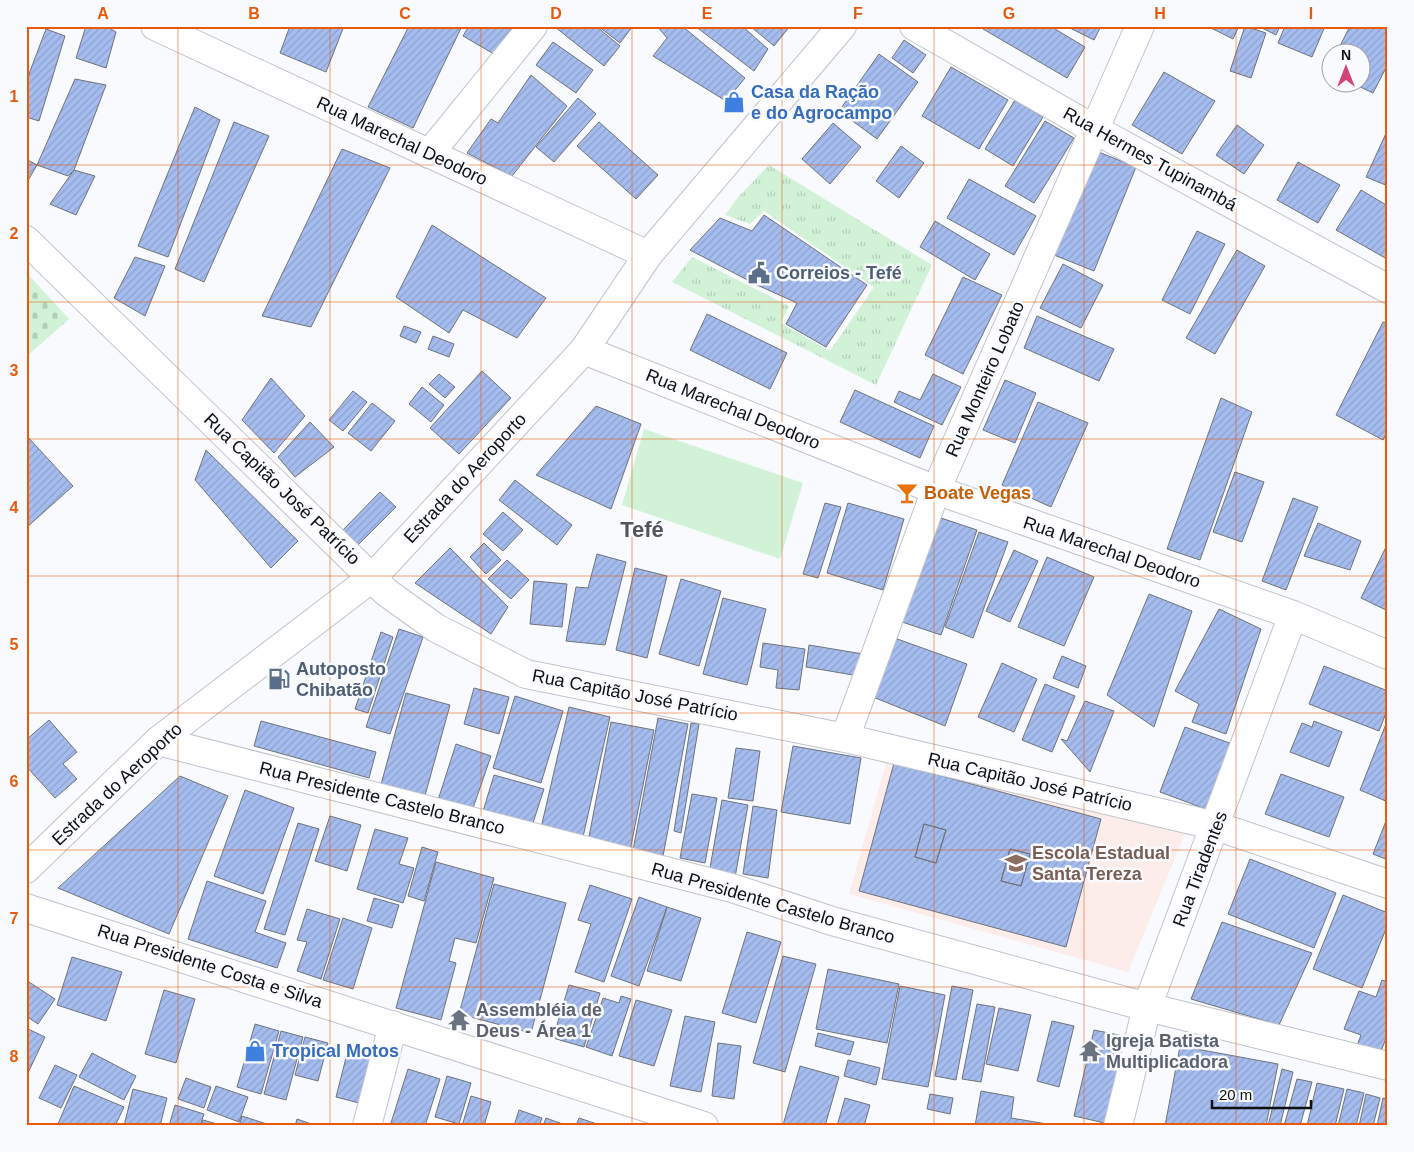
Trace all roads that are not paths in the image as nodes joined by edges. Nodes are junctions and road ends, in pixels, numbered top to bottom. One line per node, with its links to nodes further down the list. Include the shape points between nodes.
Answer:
1 (155, 26): 7 (street, Rua Marechal Deodoro)
2 (534, 26): 7 (street)
3 (842, 26): 9 (street, Estrada do Aeroporto)
4 (914, 26): 6 (street, Rua Hermes Tupinambá)
5 (1140, 26): 6 (street, Rua Monteiro Lobato)
6 (1094, 129): 10 (street, Rua Hermes Tupinambá); 12 (street, Rua Monteiro Lobato)
7 (429, 154): 9 (street, Rua Marechal Deodoro)
8 (26, 240): 13 (street, Rua Capitão José Patrício)
9 (648, 256): 11 (street, Estrada do Aeroporto)
10 (1388, 288)
11 (584, 350): 12 (street, Rua Marechal Deodoro); 13 (street, Estrada do Aeroporto)
12 (936, 490): 14 (street, Rua Marechal Deodoro); 16 (street, Rua Monteiro Lobato)
13 (373, 577): 16 (street, Rua Capitão José Patrício, via 386,592 436,628 526,674); 17 (street, Estrada do Aeroporto)
14 (1293, 615): 15 (street, Rua Marechal Deodoro); 18 (street, Rua Tiradentes)
15 (1388, 655)
16 (845, 738): 18 (street, Rua Capitão José Patrício)
17 (158, 741): 19 (street, Estrada do Aeroporto); 22 (street, Rua Presidente Castelo Branco, via 732,888 832,921)
18 (1216, 826): 20 (street, Rua Capitão José Patrício); 22 (street, Rua Tiradentes)
19 (26, 869)
20 (1388, 884)
21 (26, 908): 23 (street, Rua Presidente Costa e Silva)
22 (1147, 1007): 24 (street, Rua Presidente Castelo Branco); 27 (street, Rua Tiradentes)
23 (393, 1025): 25 (street); 26 (street, Rua Presidente Costa e Silva)
24 (1388, 1066)
25 (367, 1126)
26 (704, 1126)
27 (1118, 1126)

